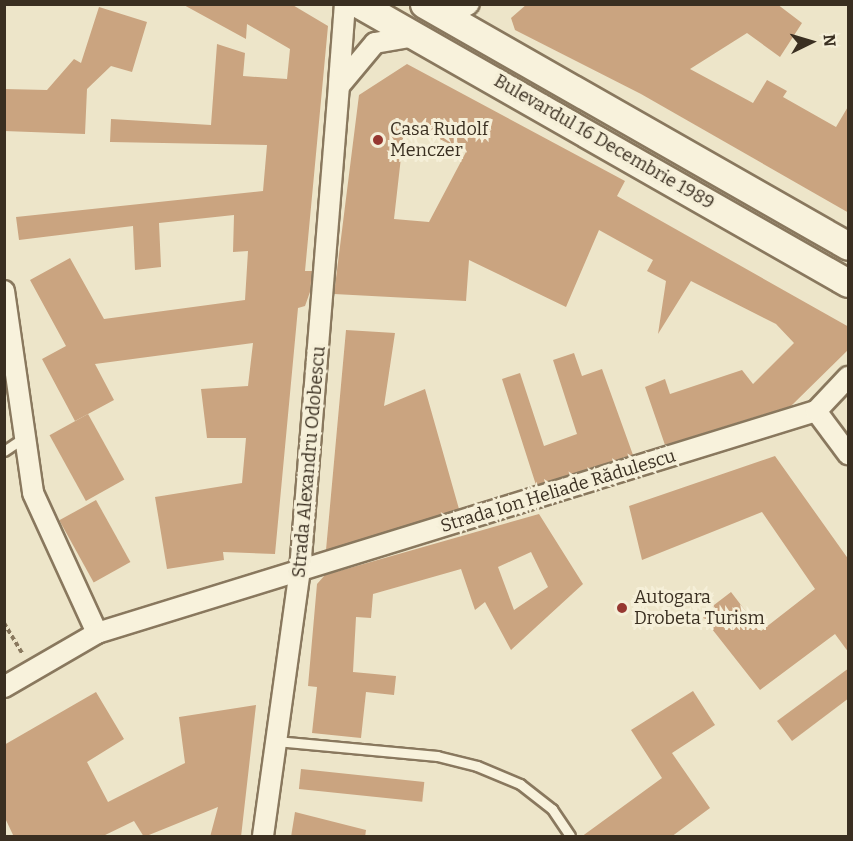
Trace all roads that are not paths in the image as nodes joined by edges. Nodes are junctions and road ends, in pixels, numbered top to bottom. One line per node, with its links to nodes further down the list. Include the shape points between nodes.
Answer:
1 (345, 4): 5 (street, Strada Alexandru Odobescu)
2 (359, 4): 4 (main road, Bulevardul 16 Decembrie 1989)
3 (447, 8): 6 (main road, Bulevardul 16 Decembrie 1989)
4 (415, 36): 5 (street, via 375,44); 7 (main road, Bulevardul 16 Decembrie 1989)
5 (339, 86): 14 (street, Strada Alexandru Odobescu)
6 (849, 246)
7 (849, 283)
8 (4, 291): 11 (street)
9 (849, 377): 10 (street)
10 (816, 411): 13 (street); 14 (street, Strada Ion Heliade Rădulescu)
11 (22, 439): 12 (lane); 15 (street, via 50,538)
12 (4, 451)
13 (849, 454)
14 (300, 570): 15 (street, Strada Ion Heliade Rădulescu); 17 (street, Strada Alexandru Odobescu)
15 (97, 633): 16 (street, Strada Ion Heliade Rădulescu, via 30,668)
16 (4, 687)
17 (276, 741): 18 (street, Strada Alexandru Odobescu); 19 (lane, via 436,756 477,766 520,783 552,809)
18 (263, 837)
19 (570, 837)

